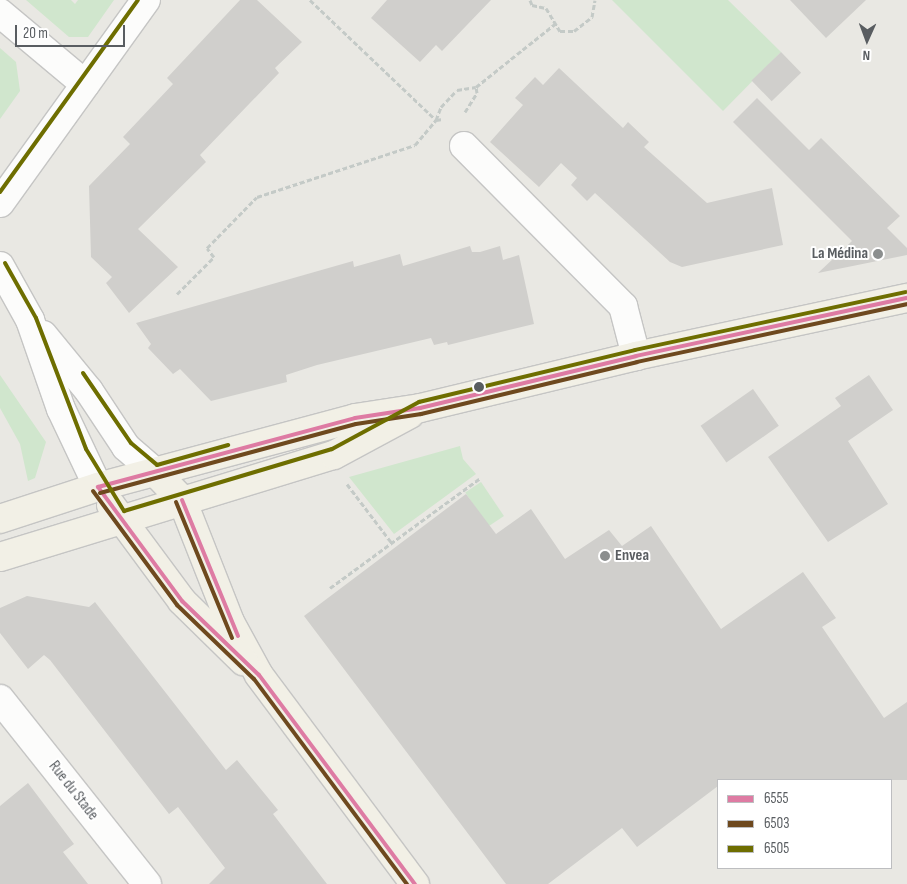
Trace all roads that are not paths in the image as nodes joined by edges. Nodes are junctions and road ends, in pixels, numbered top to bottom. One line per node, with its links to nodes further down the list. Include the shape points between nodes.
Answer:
1 (146, 0): 3 (street)
2 (0, 13): 3 (street)
3 (85, 84): 5 (street)
4 (464, 146): 9 (street, via 623,306)
5 (0, 203)
6 (0, 266): 8 (street)
7 (907, 298): 9 (main road)
8 (30, 320): 11 (street, via 89,391 126,447); 12 (street, via 61,409)
9 (636, 356): 10 (main road)
10 (420, 408): 11 (main road, via 355,418); 13 (main road, via 364,442 334,455)
11 (155, 472): 12 (main road); 13 (main road)
12 (98, 487): 14 (main road); 15 (main road)
13 (182, 500): 14 (main road); 17 (main road, via 226,613)
14 (121, 518): 16 (main road); 17 (main road, via 182,601)
15 (0, 519)
16 (0, 557)
17 (259, 675): 20 (main road)
18 (0, 699): 19 (street, Rue du Stade)
19 (147, 884)
20 (415, 884)

